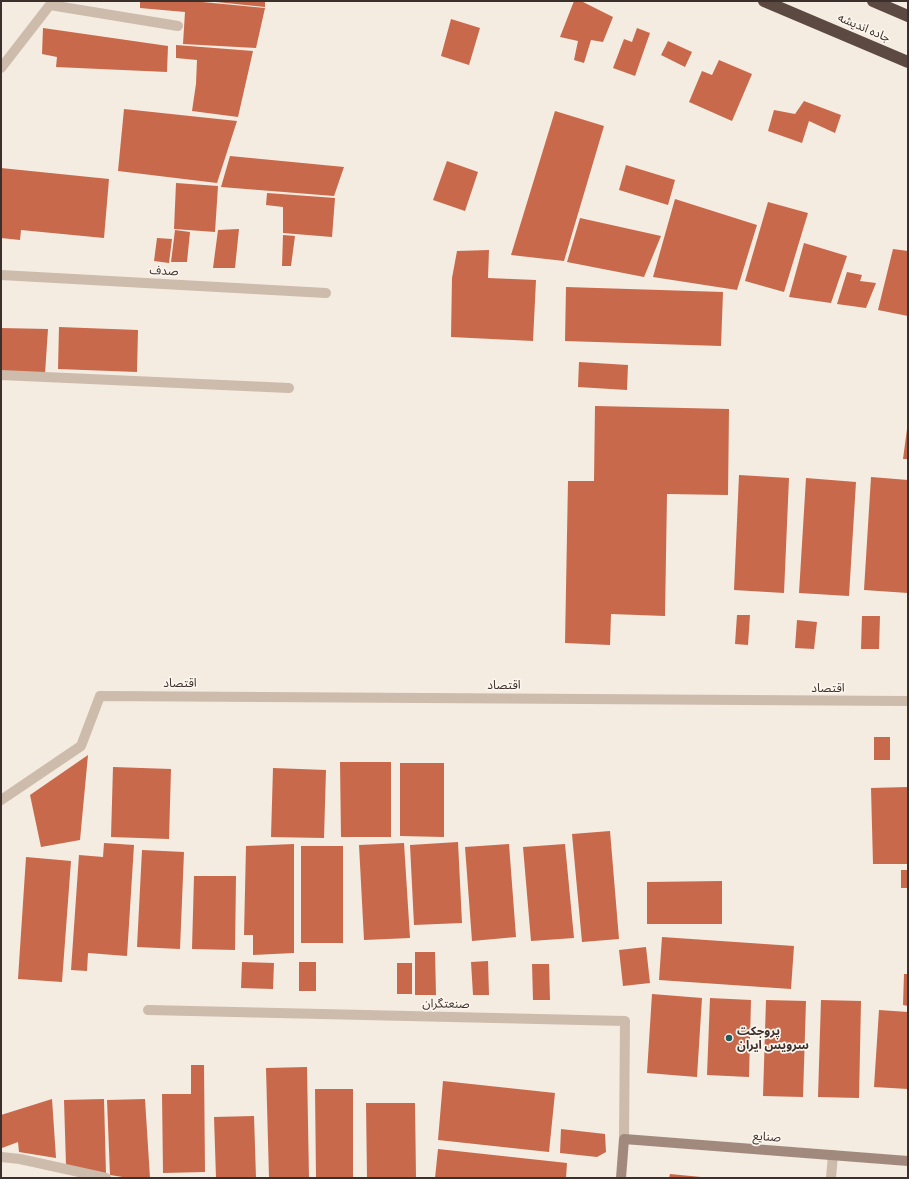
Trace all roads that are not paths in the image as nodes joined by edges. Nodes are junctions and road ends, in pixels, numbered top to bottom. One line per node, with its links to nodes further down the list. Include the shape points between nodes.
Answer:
1 (764, 1): 6 (highway, جاده اندیشه)
2 (873, 1): 4 (highway)
3 (52, 3): 5 (street); 7 (street)
4 (908, 16)
5 (178, 26)
6 (908, 62)
7 (1, 68)
8 (1, 275): 9 (street, صدف)
9 (326, 293)
10 (1, 375): 11 (street)
11 (289, 388)
12 (908, 701): 13 (street, اقتصاد, via 100,696 81,746)
13 (1, 800)
14 (148, 1010): 15 (street, صنعتگران, via 624,1021)
15 (624, 1139): 16 (street, صنایع); 20 (street)
16 (833, 1155): 18 (street, صنایع); 21 (street)
17 (1, 1156): 19 (street)
18 (908, 1161)
19 (106, 1178)
20 (621, 1178)
21 (832, 1178)

